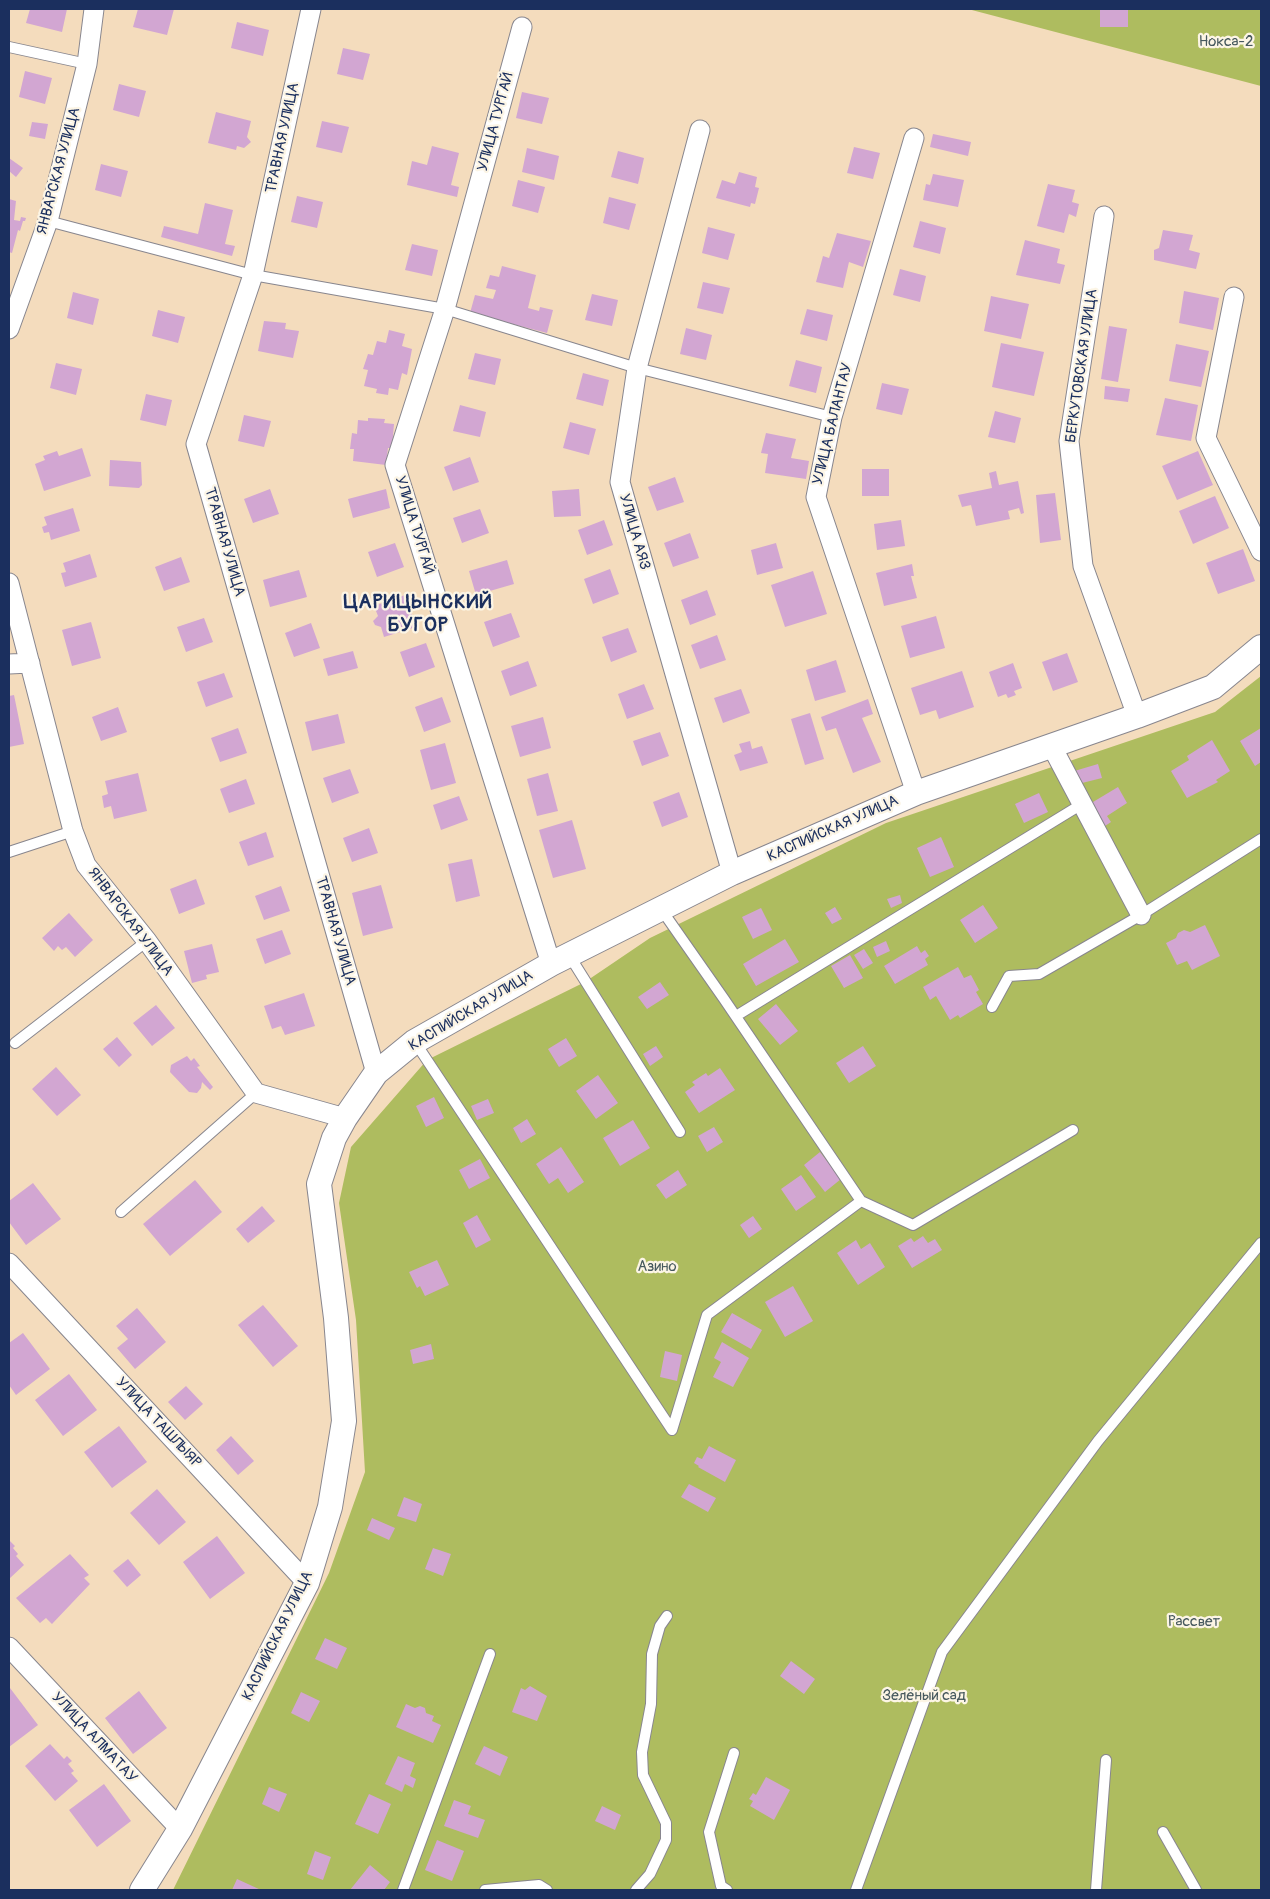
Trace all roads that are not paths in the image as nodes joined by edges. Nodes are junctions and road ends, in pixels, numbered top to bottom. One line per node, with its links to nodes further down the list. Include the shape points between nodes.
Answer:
1 (94, 9): 5 (street, ЯНВАРСКАЯ УЛИЦА)
2 (311, 9): 10 (street, ТРАВНАЯ УЛИЦА)
3 (522, 26): 12 (street, УЛИЦА ТУРГАЙ)
4 (9, 47): 5 (lane)
5 (87, 64): 9 (street, ЯНВАРСКАЯ УЛИЦА)
6 (700, 130): 14 (street, УЛИЦА АЯЗ)
7 (914, 138): 15 (street, УЛИЦА БАЛАНТАУ)
8 (1104, 216): 21 (street, БЕРКУТОВСКАЯ УЛИЦА, via 1069,441 1084,566)
9 (48, 221): 10 (lane); 13 (street, ЯНВАРСКАЯ УЛИЦА)
10 (253, 275): 12 (lane); 37 (street, ТРАВНАЯ УЛИЦА, via 196,444)
11 (1234, 297): 16 (street, via 1206,438)
12 (445, 309): 14 (lane); 32 (street, УЛИЦА ТУРГАЙ, via 395,464)
13 (9, 328)
14 (637, 368): 15 (lane); 28 (street, УЛИЦА АЯЗ, via 620,482)
15 (832, 417): 23 (street, УЛИЦА БАЛАНТАУ, via 816,497)
16 (1261, 551)
17 (9, 583): 20 (street, ЯНВАРСКАЯ УЛИЦА)
18 (1261, 647): 21 (street, КАСПИЙСКАЯ УЛИЦА, via 1213,687)
19 (9, 664): 20 (street)
20 (30, 664): 25 (street, ЯНВАРСКАЯ УЛИЦА)
21 (1137, 716): 22 (street, КАСПИЙСКАЯ УЛИЦА)
22 (1051, 745): 23 (street, КАСПИЙСКАЯ УЛИЦА); 24 (street)
23 (916, 793): 28 (street, КАСПИЙСКАЯ УЛИЦА)
24 (1082, 804): 30 (street); 34 (lane)
25 (73, 831): 27 (lane); 31 (street, ЯНВАРСКАЯ УЛИЦА, via 86,865)
26 (1261, 839): 30 (lane)
27 (9, 852)
28 (732, 873): 29 (street, КАСПИЙСКАЯ УЛИЦА)
29 (660, 909): 32 (street, КАСПИЙСКАЯ УЛИЦА); 34 (lane)
30 (1141, 915): 33 (lane, via 1039,974 1009,976)
31 (147, 941): 36 (lane); 38 (street, ЯНВАРСКАЯ УЛИЦА)
32 (560, 959): 35 (street, КАСПИЙСКАЯ УЛИЦА); 41 (lane)
33 (992, 1007)
34 (736, 1016): 42 (lane)
35 (414, 1042): 37 (street, КАСПИЙСКАЯ УЛИЦА); 42 (lane, via 672,1430 707,1315)
36 (15, 1043)
37 (376, 1073): 39 (street, КАСПИЙСКАЯ УЛИЦА)
38 (256, 1093): 39 (street); 43 (lane)
39 (345, 1118): 46 (street, КАСПИЙСКАЯ УЛИЦА, via 334,1138 319,1184 336,1318 344,1421 330,1507)
40 (1073, 1130): 42 (lane, via 913,1225)
41 (680, 1132)
42 (861, 1201)
43 (121, 1212)
44 (1261, 1242): 60 (lane, via 1098,1441 942,1652)
45 (9, 1263): 46 (street, УЛИЦА ТАШЛЫЯР)
46 (308, 1583): 52 (street, КАСПИЙСКАЯ УЛИЦА)
47 (667, 1616): 58 (lane, via 660,1626 652,1654 652,1704 642,1752 643,1775 666,1823 666,1840 650,1874)
48 (9, 1647): 52 (street, УЛИЦА АЛМАТАУ)
49 (490, 1654): 55 (lane)
50 (734, 1753): 59 (lane, via 710,1832 721,1886)
51 (1106, 1760): 61 (lane)
52 (180, 1830): 54 (street, КАСПИЙСКАЯ УЛИЦА)
53 (1163, 1832): 62 (lane)
54 (142, 1890)
55 (403, 1890)
56 (485, 1890): 57 (lane, via 539,1885)
57 (547, 1890)
58 (636, 1890)
59 (727, 1890)
60 (856, 1890)
61 (1096, 1890)
62 (1196, 1890)

